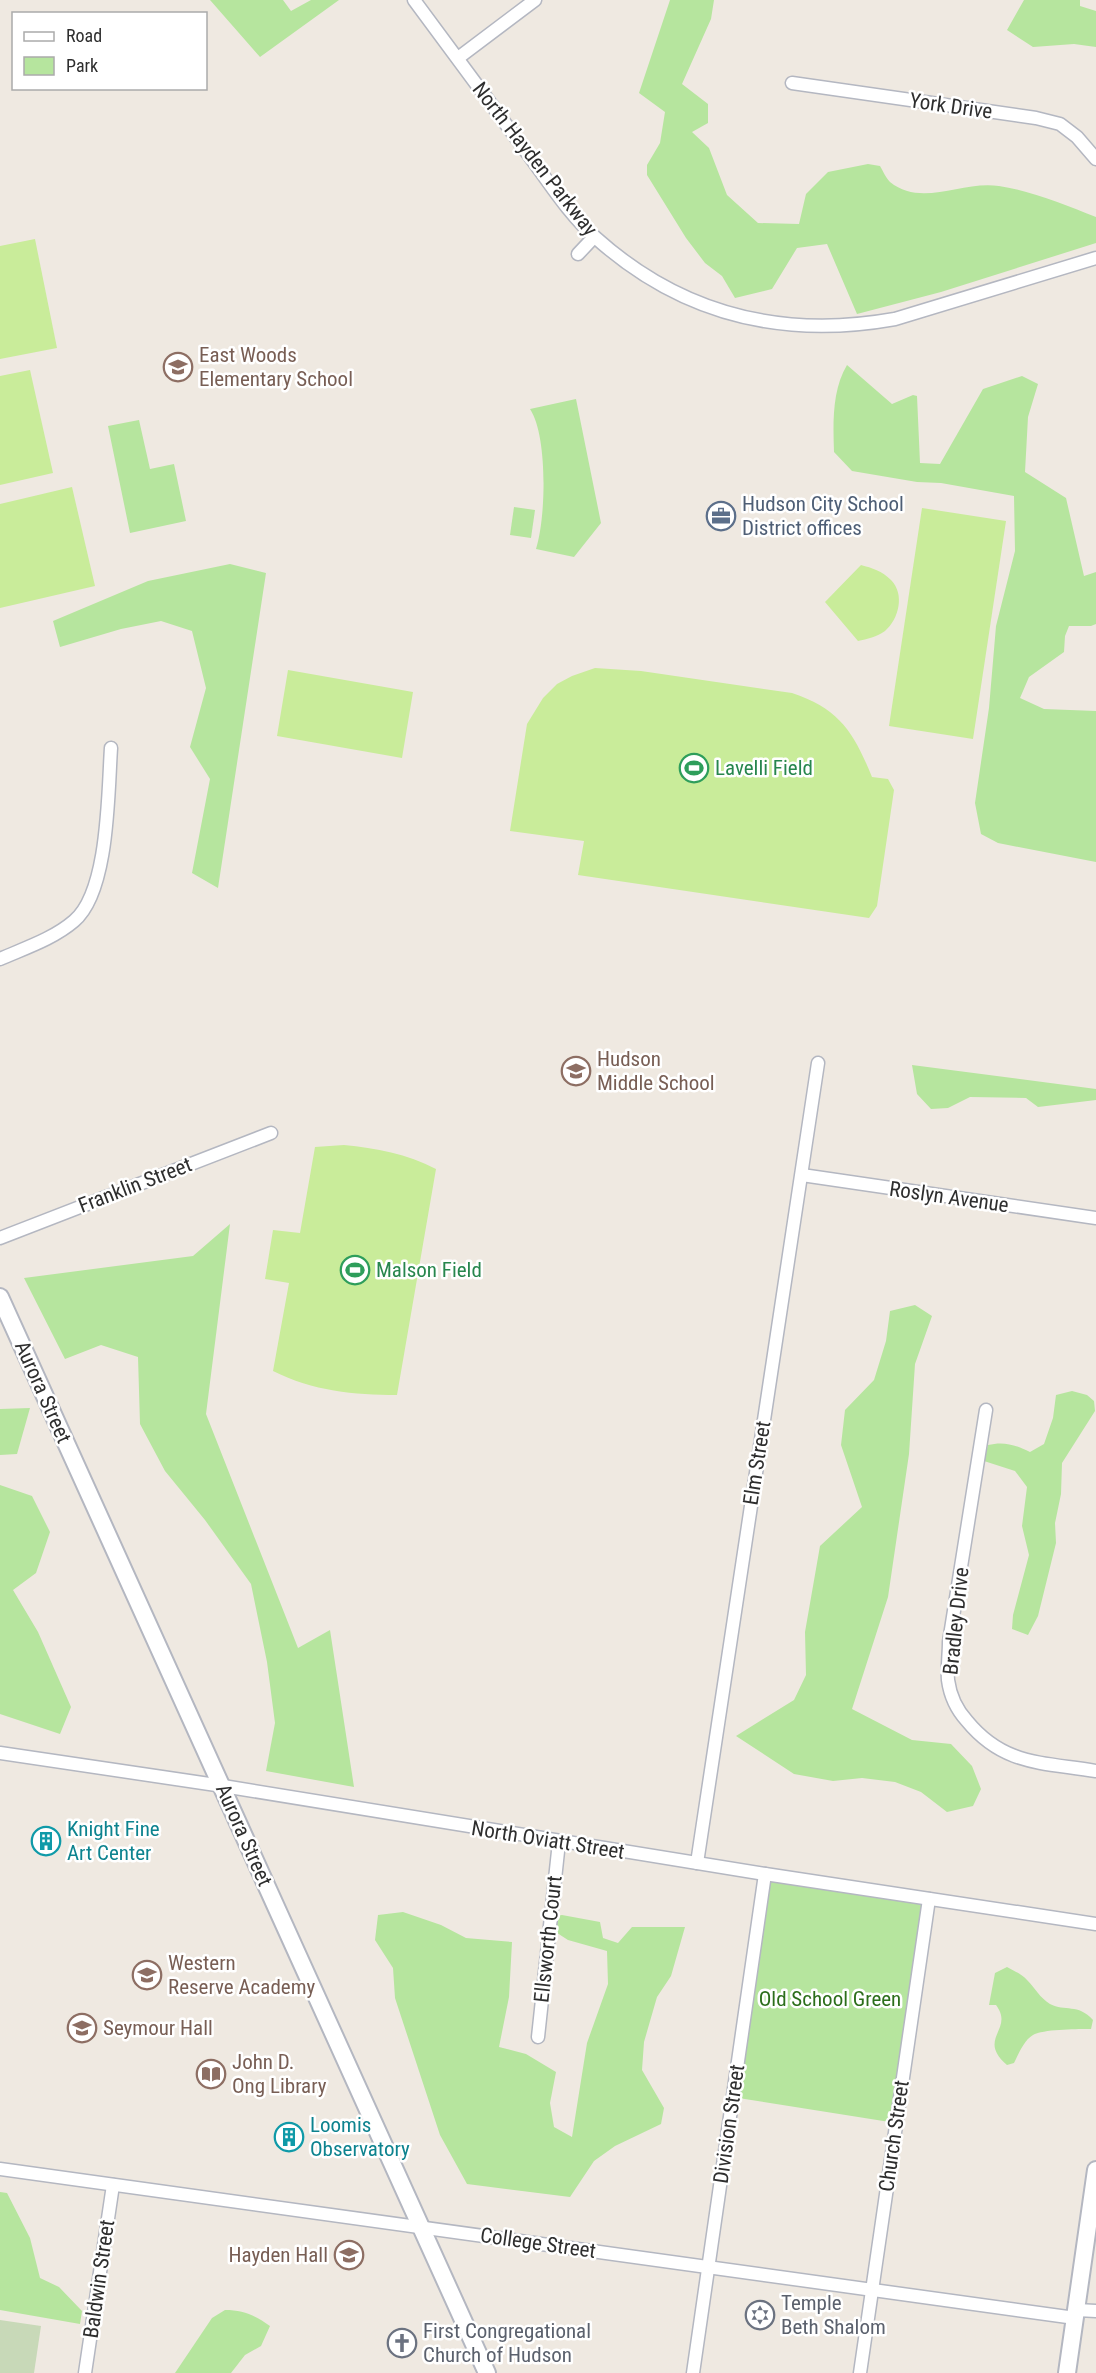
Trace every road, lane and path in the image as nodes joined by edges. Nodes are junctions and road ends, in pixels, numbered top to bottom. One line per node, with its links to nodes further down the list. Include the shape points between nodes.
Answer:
1 (414, 0): 3 (street, North Hayden Parkway)
2 (535, 0): 3 (street)
3 (458, 58): 6 (street, North Hayden Parkway)
4 (792, 83): 5 (street, York Drive, via 1060,124)
5 (1096, 159)
6 (594, 237): 7 (street); 8 (street, North Hayden Parkway, via 655,282 686,298 738,317 807,327 895,319)
7 (578, 254)
8 (1096, 258)
9 (111, 748): 10 (street, via 106,828 99,873 88,903 76,920 60,932)
10 (0, 959)
11 (818, 1063): 13 (street, Elm Street)
12 (271, 1133): 15 (street, Franklin Street)
13 (802, 1175): 14 (street, Roslyn Avenue); 22 (street, Elm Street)
14 (1096, 1218)
15 (0, 1239)
16 (0, 1297): 20 (street, Aurora Street)
17 (986, 1410): 19 (street, Bradley Drive, via 950,1642 948,1681 960,1712 980,1737 996,1749 1014,1758)
18 (0, 1753): 20 (street, North Oviatt Street)
19 (1096, 1771)
20 (223, 1786): 21 (street, North Oviatt Street); 30 (street, Aurora Street)
21 (559, 1842): 22 (street, North Oviatt Street); 26 (street, Ellsworth Court)
22 (697, 1863): 23 (street, North Oviatt Street)
23 (765, 1874): 24 (street, North Oviatt Street); 31 (street, Division Street)
24 (929, 1899): 25 (street, North Oviatt Street); 32 (street, Church Street)
25 (1096, 1924)
26 (538, 2037)
27 (0, 2169): 29 (street, College Street)
28 (1096, 2170): 34 (street)
29 (113, 2186): 30 (street, College Street); 35 (street, Baldwin Street)
30 (423, 2227): 31 (street, College Street); 36 (street, Aurora Street)
31 (708, 2267): 32 (street, College Street); 37 (street, Division Street)
32 (872, 2291): 34 (street, College Street); 38 (street, Church Street)
33 (1096, 2311): 34 (street, College Street)
34 (1076, 2314): 39 (street)
35 (85, 2373)
36 (487, 2373)
37 (693, 2373)
38 (860, 2373)
39 (1067, 2373)

